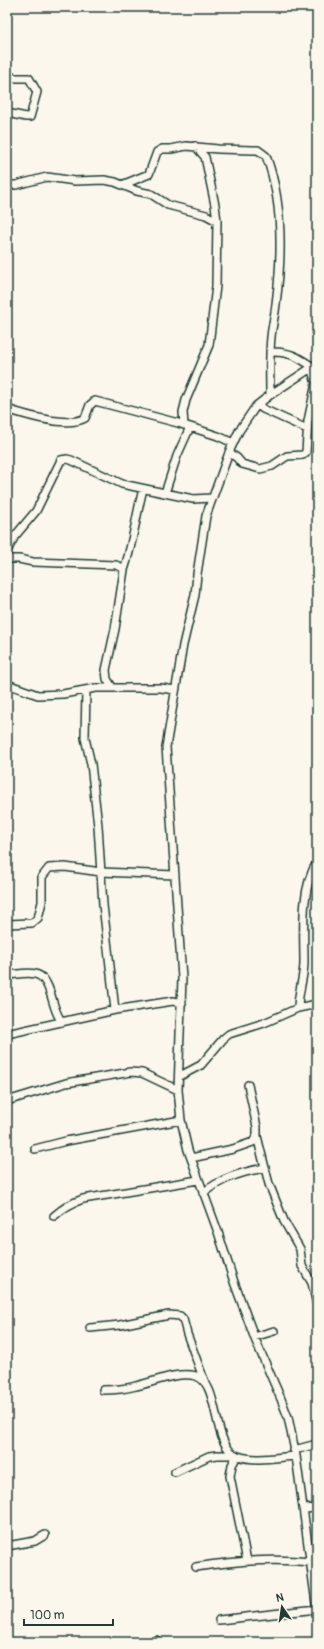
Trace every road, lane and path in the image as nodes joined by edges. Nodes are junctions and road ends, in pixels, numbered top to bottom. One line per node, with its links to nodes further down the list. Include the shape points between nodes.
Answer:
1 (10, 74): 2 (street, via 13,78 29,78 36,92 30,117)
2 (7, 113)
3 (195, 146): 4 (street); 5 (street); 7 (street, via 159,150 149,174)
4 (211, 148): 5 (street); 9 (street, via 258,150 266,156 271,172 279,210 279,275)
5 (205, 157): 8 (street)
6 (7, 185): 7 (street, via 47,177 75,181 104,180)
7 (122, 185): 8 (street, via 151,194 168,205 206,215)
8 (216, 221): 14 (street, via 216,286 211,339 186,400 183,412)
9 (270, 352): 10 (street, via 293,354); 11 (street)
10 (314, 366): 11 (street); 15 (street, via 316,383)
11 (270, 395): 12 (street)
12 (258, 405): 15 (street); 16 (street)
13 (7, 409): 14 (street, via 34,418 75,420 85,418 90,405 95,401)
14 (187, 426): 16 (street); 19 (street)
15 (307, 429): 17 (street, via 306,452 303,455 287,456 272,466 260,469 246,466)
16 (233, 443): 17 (street)
17 (229, 452): 20 (street)
18 (143, 489): 19 (street); 21 (street, via 111,480 71,460 61,460 36,511 15,536); 23 (street)
19 (165, 492): 20 (street, via 193,499)
20 (212, 498): 29 (street, via 203,532 195,595 182,645)
21 (7, 551)
22 (7, 559): 24 (street)
23 (128, 560): 24 (street); 25 (street)
24 (116, 565): 25 (street)
25 (124, 570): 27 (street, via 106,670 107,679)
26 (7, 684): 28 (street, via 38,695)
27 (112, 687): 28 (street); 29 (street)
28 (86, 690): 31 (street, via 85,733)
29 (175, 690): 32 (street, via 166,747)
30 (317, 862): 37 (street, via 307,886 304,963)
31 (101, 872): 32 (street); 33 (street, via 65,867 49,868 42,877 42,902 38,918 32,923); 38 (street)
32 (174, 875): 35 (street)
33 (7, 924)
34 (7, 975): 39 (street, via 29,973 46,979 58,1017)
35 (182, 1003): 38 (street, via 173,1001); 41 (street)
36 (317, 1004): 37 (street)
37 (298, 1008): 41 (street, via 264,1023 229,1034 201,1065)
38 (115, 1010): 39 (street)
39 (62, 1022): 40 (street)
40 (7, 1034)
41 (180, 1076): 43 (street)
42 (248, 1085): 46 (street, via 258,1127)
43 (178, 1090): 44 (street, via 142,1073 131,1072 66,1084); 45 (street)
44 (7, 1100)
45 (181, 1120): 47 (street); 48 (street)
46 (257, 1136): 48 (street, via 253,1142 246,1145); 49 (street)
47 (35, 1149)
48 (191, 1158): 50 (street)
49 (264, 1168): 51 (street, via 234,1174); 53 (street, via 284,1221 300,1249 302,1266 312,1283)
50 (198, 1180): 51 (street); 52 (street, via 83,1199 72,1202)
51 (203, 1193): 56 (street)
52 (54, 1216)
53 (317, 1305)
54 (90, 1328): 57 (street, via 169,1315 180,1316 183,1318)
55 (274, 1332): 56 (street)
56 (254, 1337): 60 (street, via 282,1399)
57 (204, 1380): 58 (street, via 198,1376 182,1375 138,1386); 61 (street, via 226,1445)
58 (103, 1390)
59 (317, 1444): 60 (street)
60 (295, 1453): 61 (street, via 253,1458); 64 (street)
61 (236, 1456): 62 (street, via 209,1456); 67 (street, via 230,1476)
62 (175, 1472)
63 (317, 1508): 64 (street)
64 (303, 1509): 68 (street)
65 (45, 1535): 66 (street, via 35,1541)
66 (7, 1546)
67 (246, 1561): 68 (street); 69 (street)
68 (310, 1562): 70 (street)
69 (196, 1567)
70 (317, 1610): 71 (street)
71 (219, 1620)

